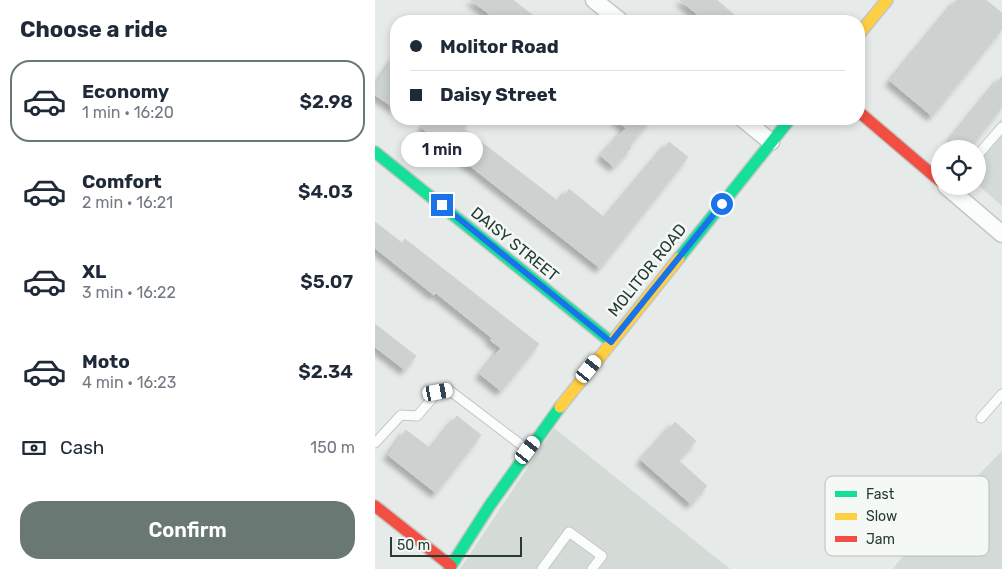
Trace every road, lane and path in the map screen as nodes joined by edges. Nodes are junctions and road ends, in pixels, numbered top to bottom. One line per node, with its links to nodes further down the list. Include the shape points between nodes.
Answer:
1 (593, 0): 3 (street)
2 (887, 0): 4 (street)
3 (612, 15)
4 (865, 27)
5 (865, 117): 12 (street)
6 (750, 125): 9 (street)
7 (785, 125): 9 (street, MOLITOR ROAD)
8 (1002, 127): 10 (lane)
9 (771, 142): 15 (street, MOLITOR ROAD)
10 (986, 146)
11 (375, 152): 15 (street, DAISY STREET)
12 (931, 173)
13 (956, 195): 14 (street)
14 (1002, 234)
15 (611, 342): 19 (street, MOLITOR ROAD)
16 (1002, 394): 17 (lane)
17 (981, 418)
18 (375, 443): 19 (lane, via 401,415 417,416 438,392 449,390)
19 (528, 450): 21 (street, MOLITOR ROAD)
20 (375, 506): 21 (street)
21 (450, 568)
22 (542, 569): 23 (lane, via 569,532 601,556)
23 (592, 569)

